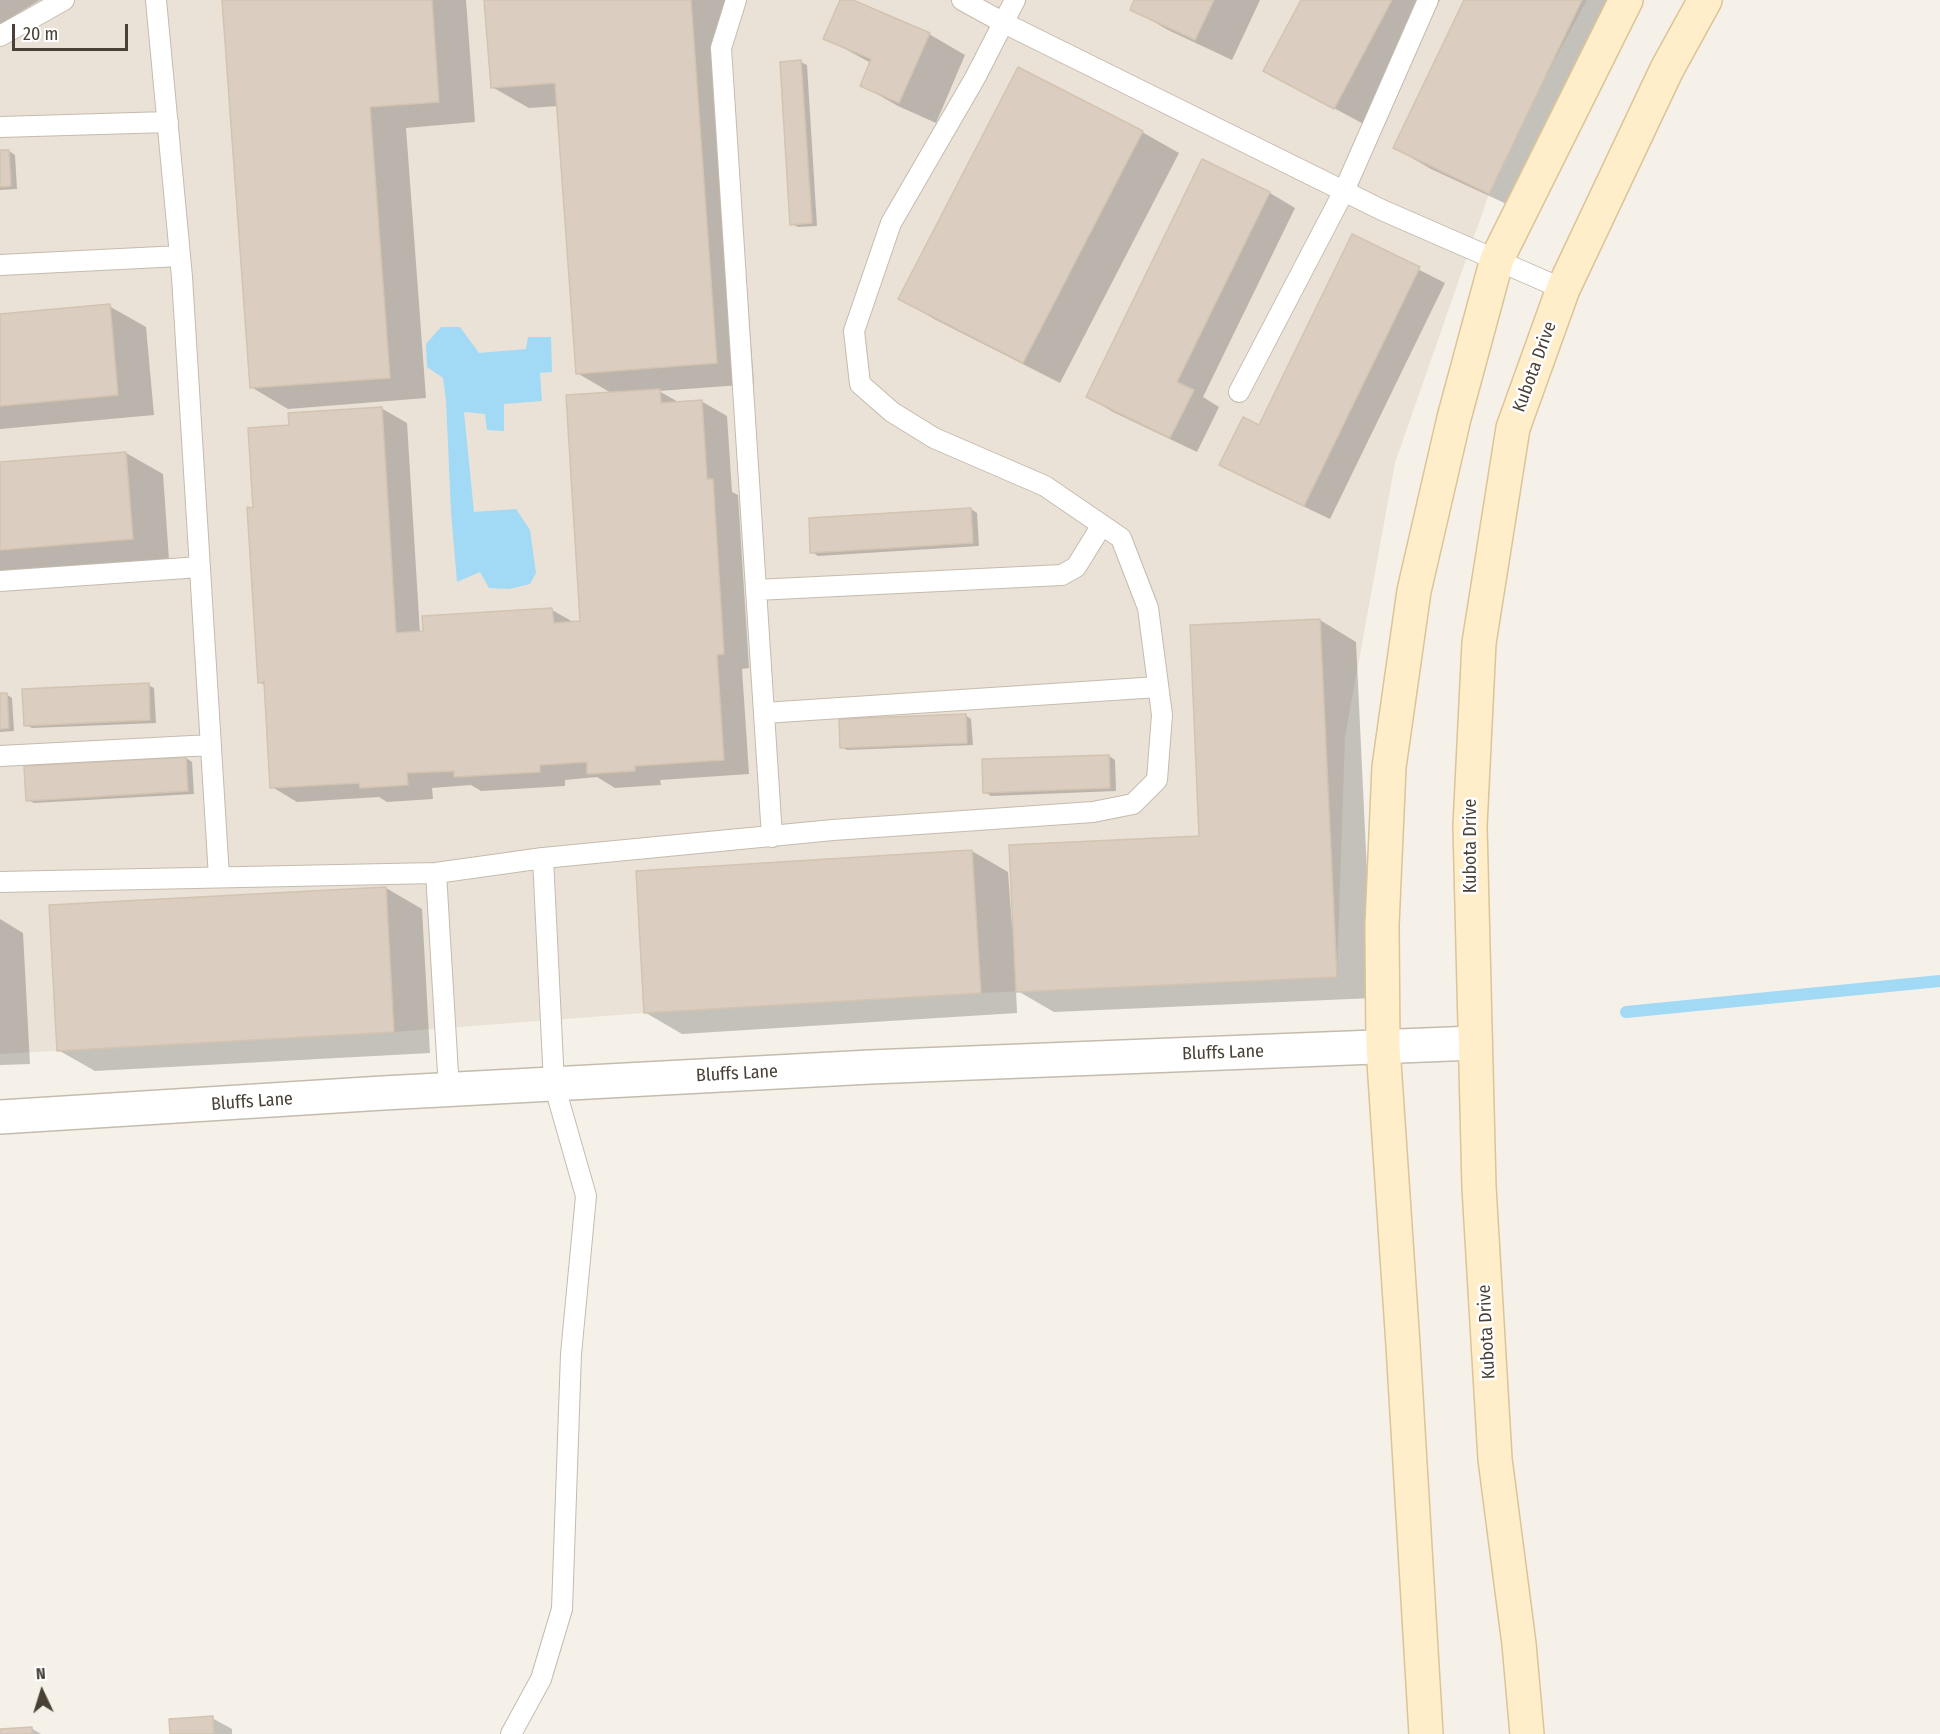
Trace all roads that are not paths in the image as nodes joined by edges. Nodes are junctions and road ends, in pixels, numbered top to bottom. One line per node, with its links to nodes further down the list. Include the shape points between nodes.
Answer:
1 (64, 0): 10 (lane)
2 (156, 0): 11 (lane)
3 (736, 0): 22 (lane, via 721,48)
4 (962, 0): 9 (lane)
5 (1015, 0): 9 (lane)
6 (1428, 0): 13 (lane)
7 (1626, 0): 15 (street)
8 (1705, 0): 17 (street, Kubota Drive, via 1666,69)
9 (1004, 23): 13 (lane); 19 (lane, via 891,223 854,331 860,384 892,412 933,438 1045,486)
10 (0, 36)
11 (168, 122): 12 (lane); 14 (lane)
12 (0, 128)
13 (1344, 191): 15 (lane); 18 (lane)
14 (180, 256): 16 (lane); 20 (lane)
15 (1497, 259): 17 (lane); 33 (street, via 1454,418 1414,591 1389,766 1382,925)
16 (0, 265)
17 (1563, 289): 32 (street, Kubota Drive, via 1513,428 1479,643 1470,826)
18 (1239, 393)
19 (1102, 525): 22 (lane, via 1076,567 1062,574); 23 (lane, via 1121,538 1148,608)
20 (200, 567): 21 (lane); 25 (lane)
21 (0, 581)
22 (756, 590): 24 (lane)
23 (1158, 687): 24 (lane); 27 (lane, via 1162,715 1157,780 1133,804 1092,812)
24 (764, 713): 27 (lane)
25 (211, 745): 26 (lane); 30 (lane)
26 (0, 756)
27 (772, 837): 28 (lane)
28 (543, 858): 29 (lane); 34 (lane)
29 (436, 873): 30 (lane); 35 (lane)
30 (219, 877): 31 (lane)
31 (0, 882)
32 (1474, 1043): 33 (street, Bluffs Lane); 39 (street, Kubota Drive, via 1495,1459)
33 (1383, 1047): 34 (street, Bluffs Lane); 38 (street)
34 (554, 1084): 35 (street, Bluffs Lane); 37 (lane, via 586,1196 571,1354 562,1610 541,1679)
35 (448, 1090): 36 (street, Bluffs Lane)
36 (0, 1117)
37 (511, 1734)
38 (1426, 1734)
39 (1527, 1734)

